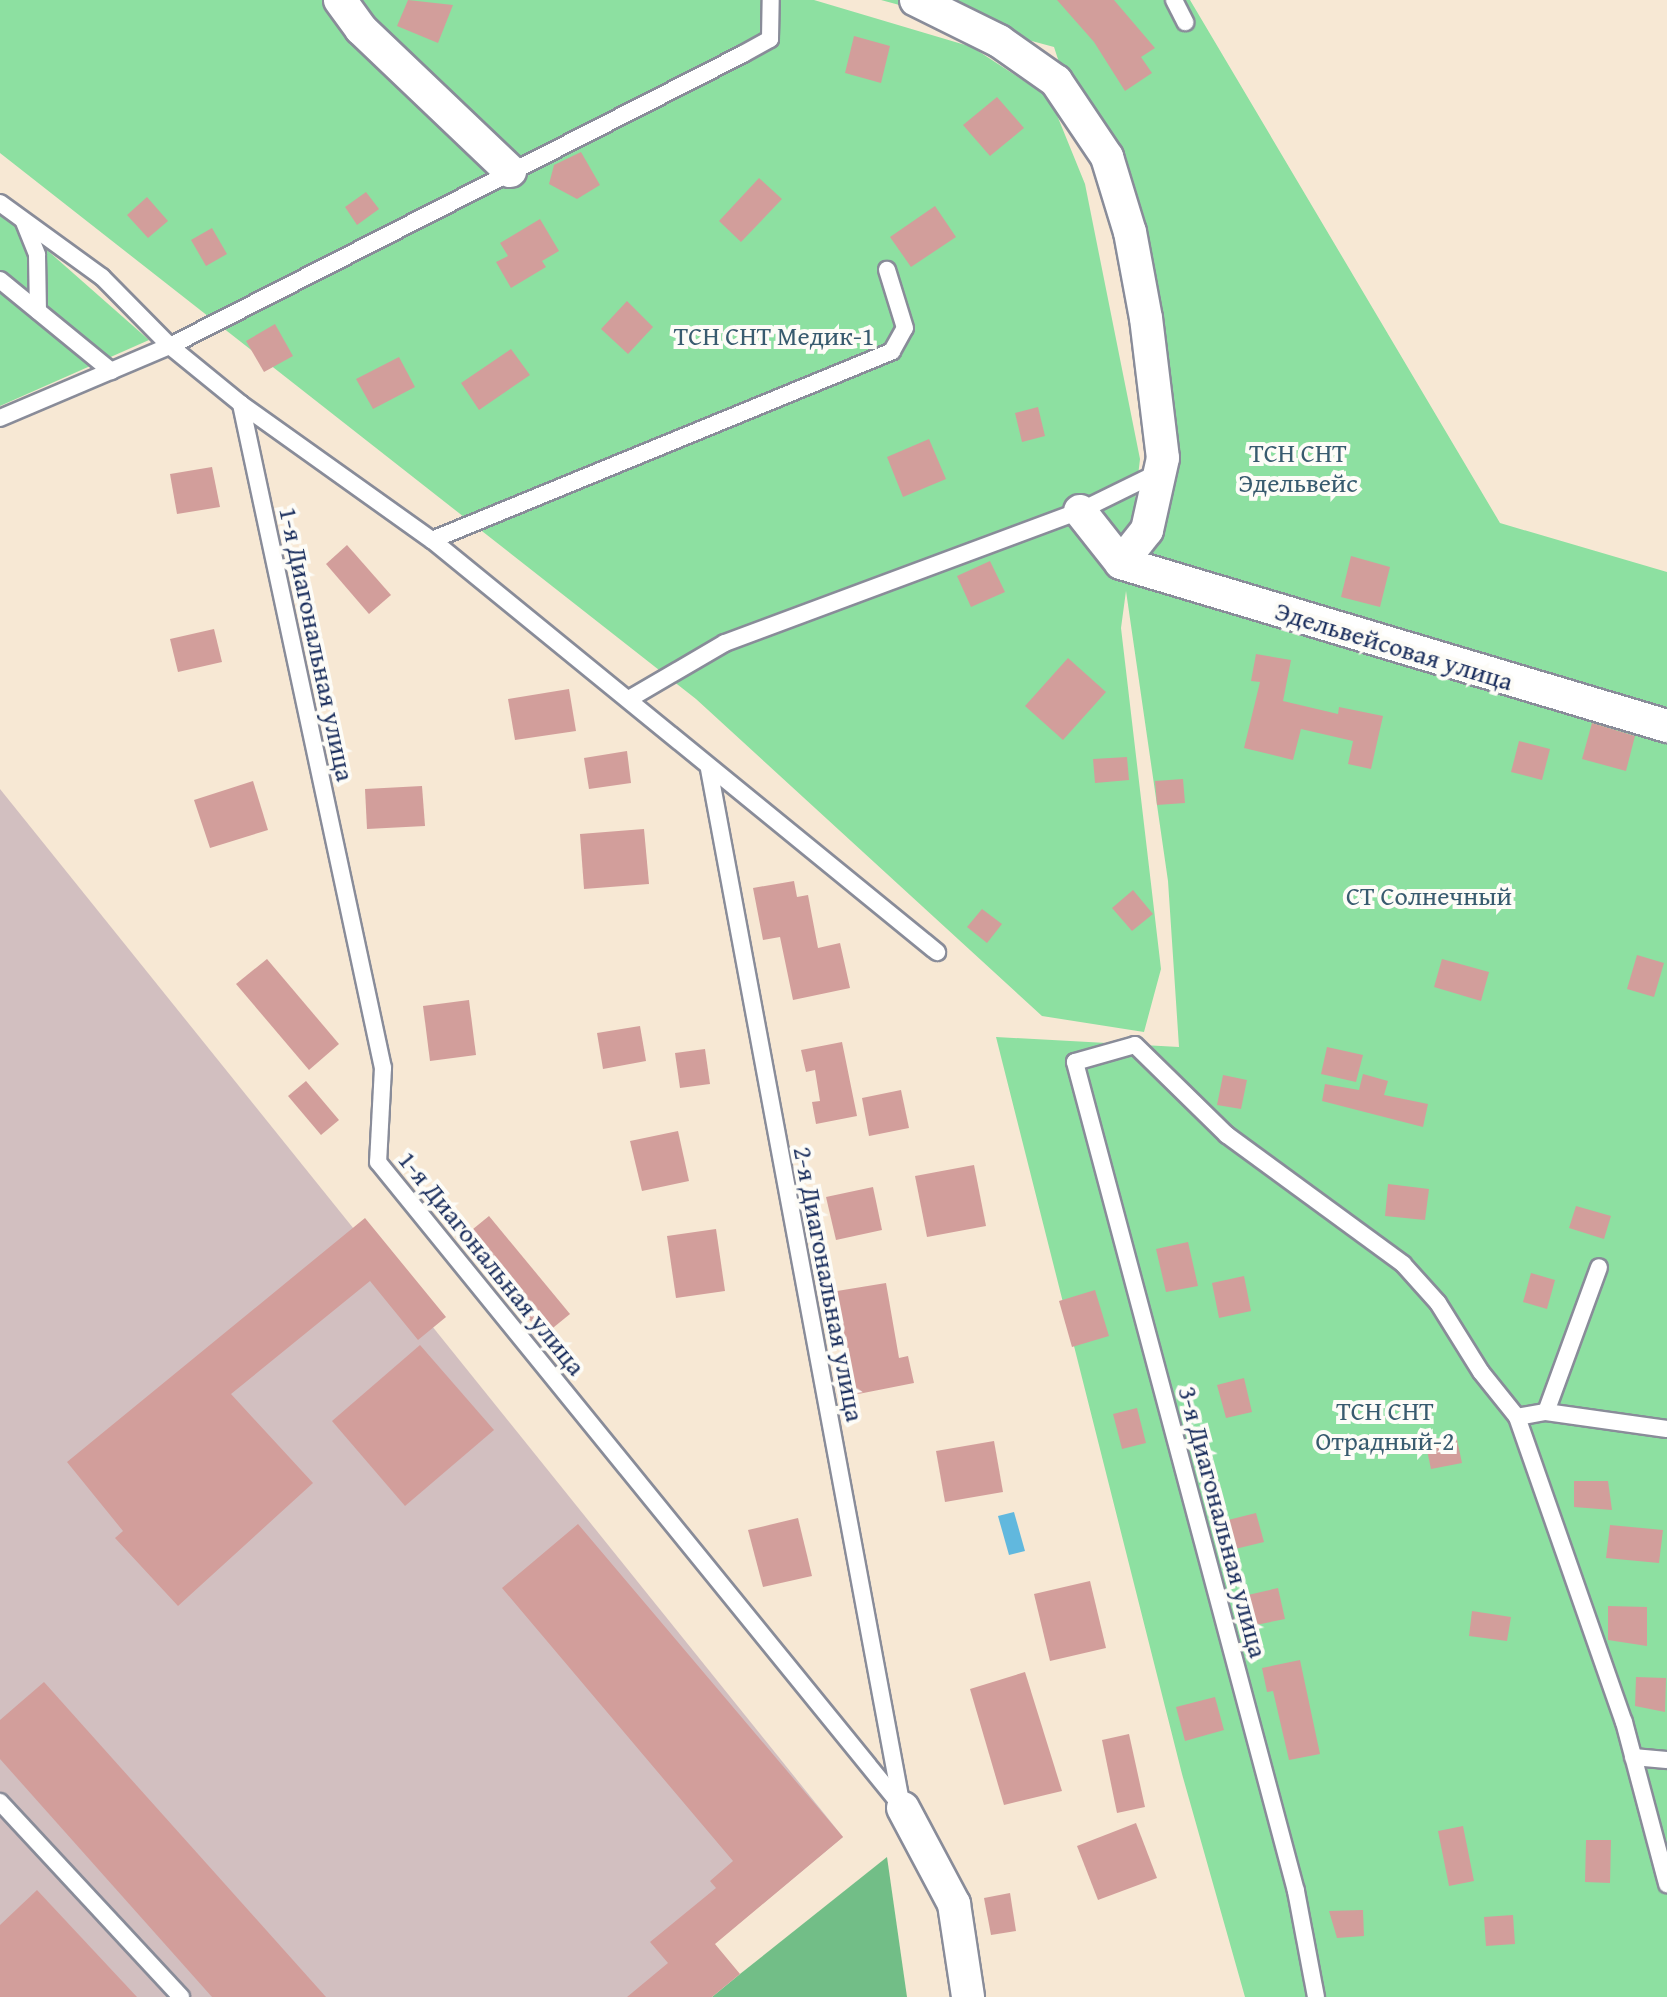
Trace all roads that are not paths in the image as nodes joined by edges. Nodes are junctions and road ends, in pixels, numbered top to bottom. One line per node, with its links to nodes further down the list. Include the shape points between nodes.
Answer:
1 (340, 0): 6 (street, via 361,29)
2 (771, 0): 6 (lane, via 770,39)
3 (916, 0): 19 (street, via 999,41 1056,81 1107,157 1141,289 1163,458 1147,530)
4 (1174, 0): 5 (lane)
5 (1185, 22)
6 (510, 171): 12 (lane)
7 (0, 203): 8 (lane)
8 (23, 220): 11 (lane, via 37,255); 12 (lane, via 102,277)
9 (887, 270): 18 (lane, via 905,328 892,351)
10 (0, 280): 11 (lane)
11 (38, 311): 13 (lane)
12 (170, 346): 13 (lane); 14 (lane)
13 (111, 371): 15 (lane)
14 (241, 404): 18 (lane); 31 (lane, 1-я Диагональная улица, via 383,1068 378,1162)
15 (0, 418)
16 (1147, 478): 17 (lane)
17 (1080, 511): 19 (street); 20 (lane, via 725,643)
18 (432, 540): 20 (lane)
19 (1121, 563): 21 (street, Эдельвейсовая улица)
20 (629, 699): 22 (lane)
21 (1667, 726)
22 (709, 769): 23 (lane); 31 (lane, 2-я Диагональная улица)
23 (937, 952)
24 (1599, 1267): 25 (lane)
25 (1546, 1412): 26 (lane); 27 (lane)
26 (1517, 1417): 28 (lane); 35 (lane, 3-я Диагональная улица, via 1438,1303 1403,1264 1227,1135 1135,1045 1075,1062 1296,1891)
27 (1667, 1429)
28 (1633, 1757): 29 (lane); 32 (lane)
29 (1667, 1760)
30 (0, 1802): 33 (lane)
31 (903, 1808): 34 (street, via 954,1904)
32 (1667, 1884)
33 (181, 1997)
34 (968, 1997)
35 (1316, 1997)

